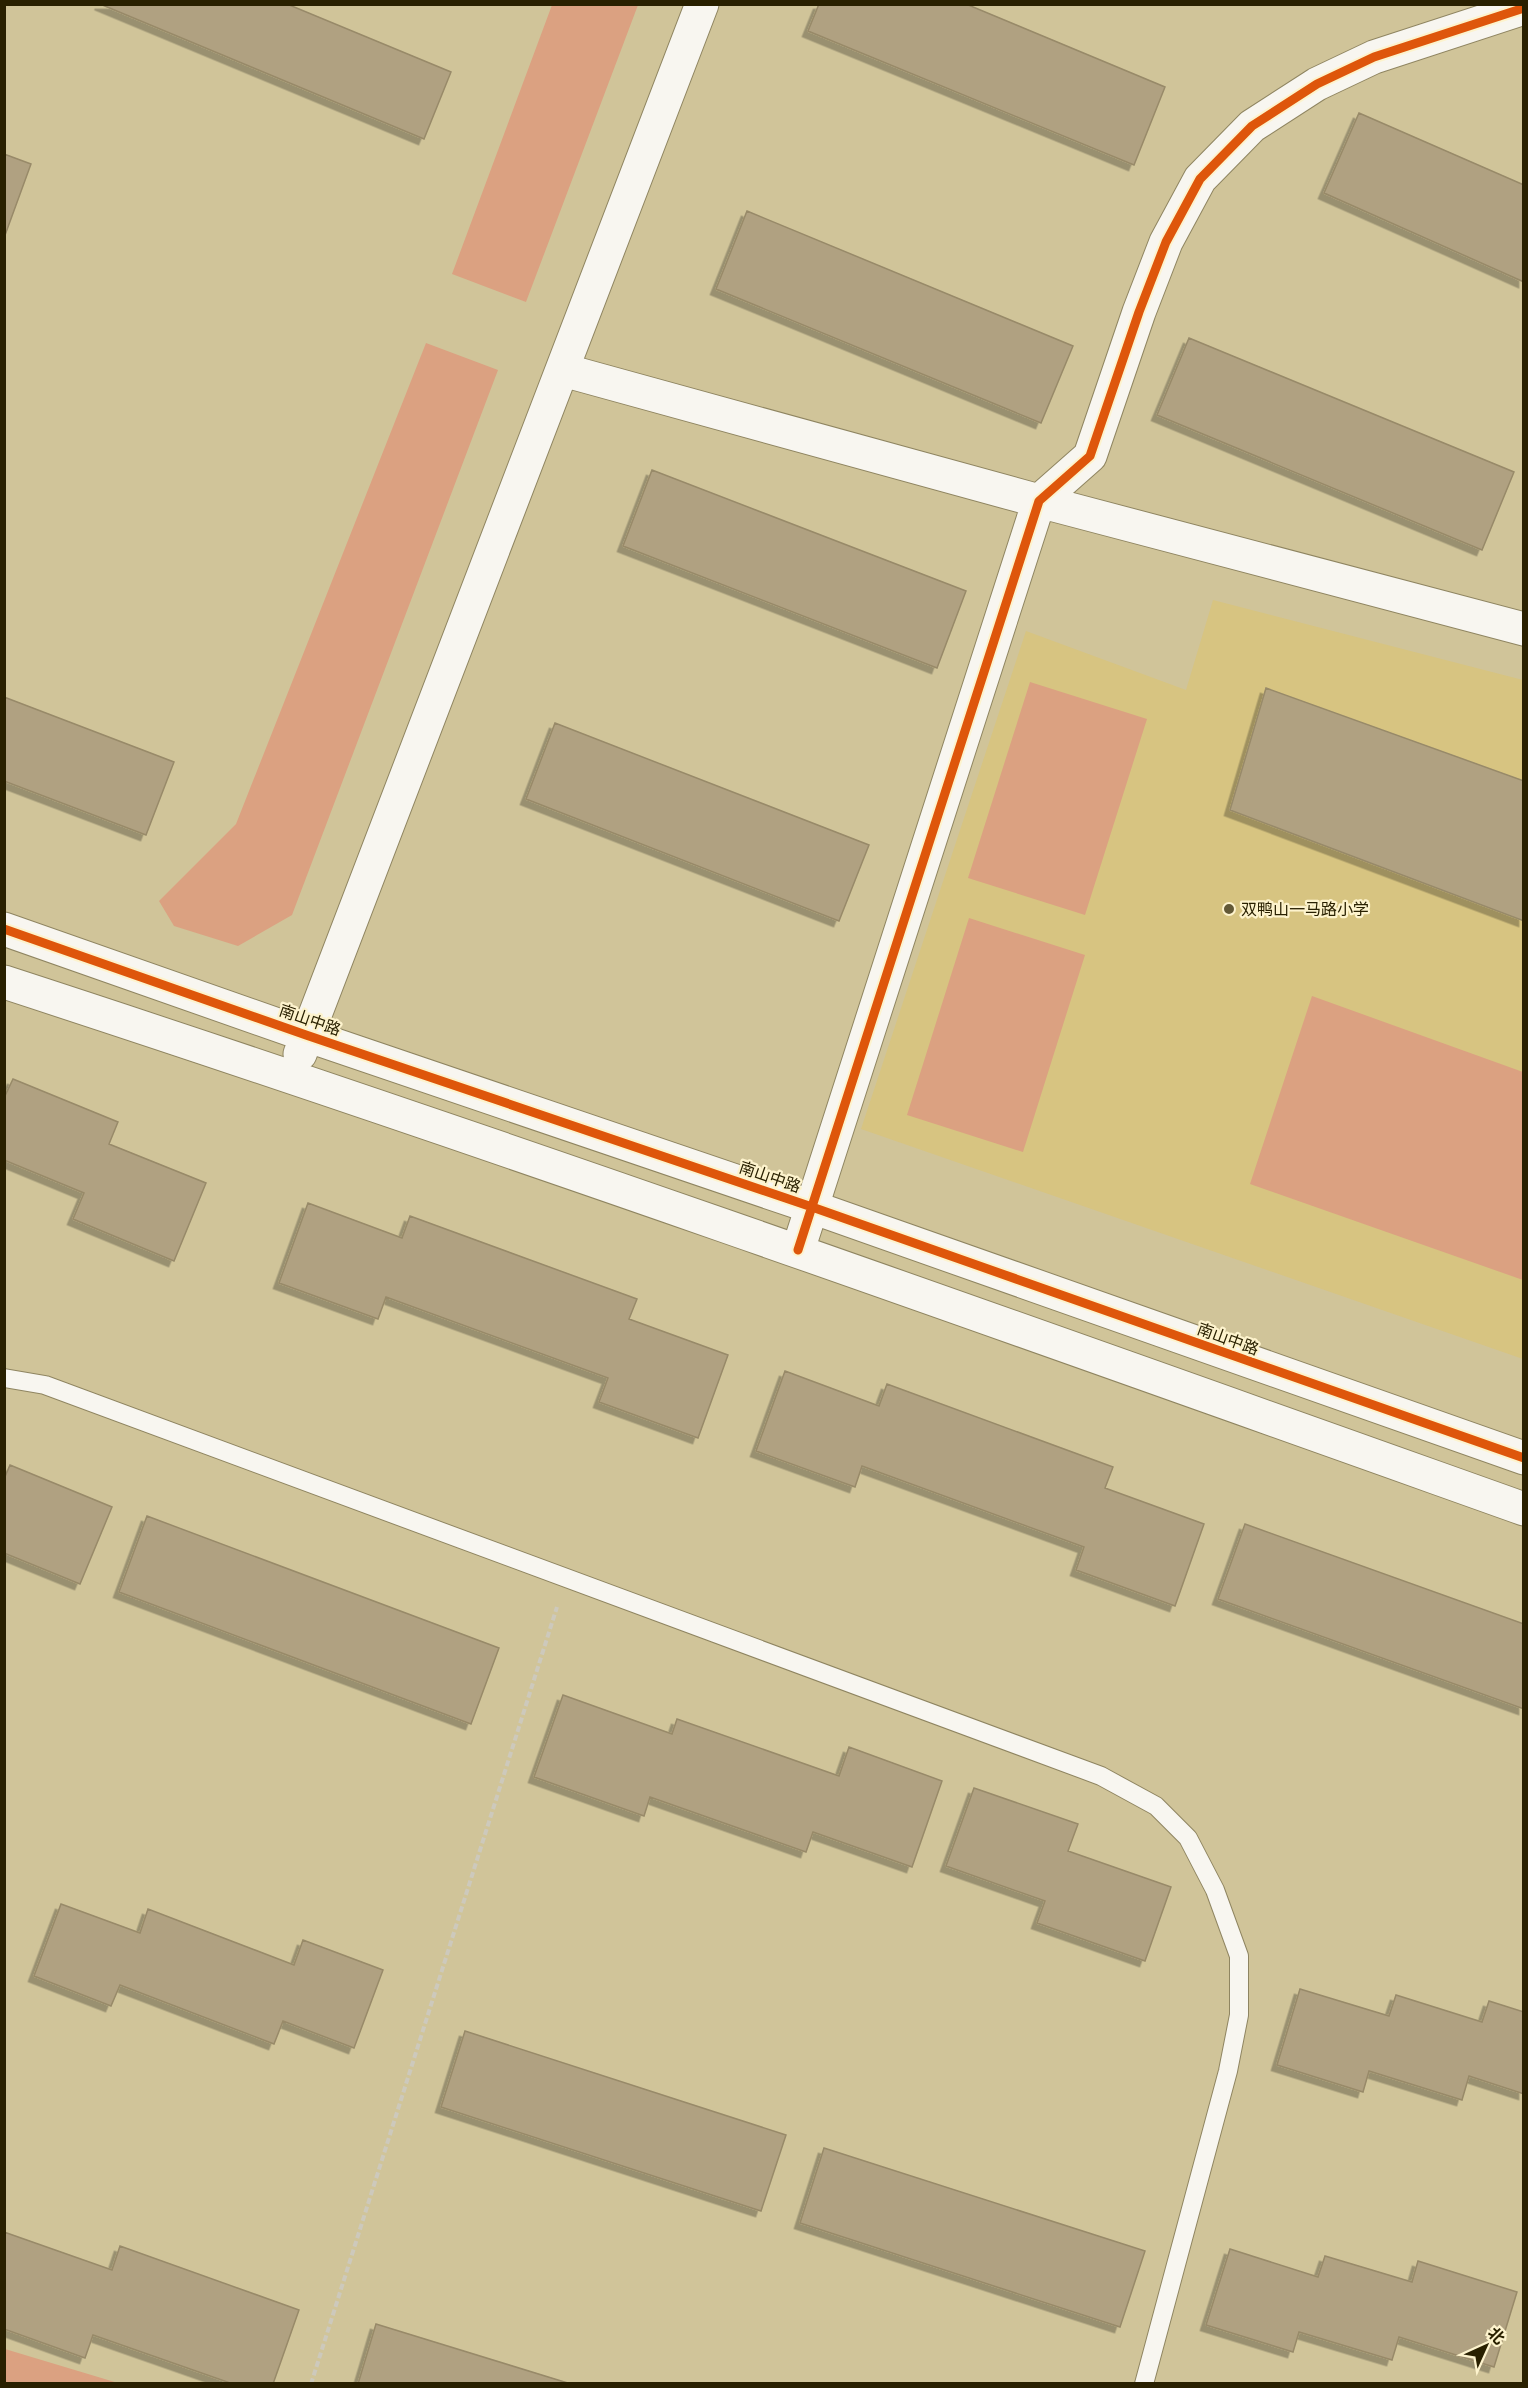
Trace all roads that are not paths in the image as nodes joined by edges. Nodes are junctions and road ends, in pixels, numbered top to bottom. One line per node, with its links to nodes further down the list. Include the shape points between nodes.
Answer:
1 (702, 4): 3 (street)
2 (1524, 8): 4 (street, via 1374,57 1317,84 1252,126 1222,156 1200,179 1167,242 1090,456)
3 (563, 370): 4 (street); 8 (street)
4 (1040, 501): 5 (street); 10 (street)
5 (1524, 629)
6 (4, 928): 8 (street, 南山中路)
7 (4, 982): 9 (street)
8 (306, 1035): 9 (street); 10 (street, 南山中路)
9 (293, 1076): 11 (street)
10 (812, 1207): 11 (street); 13 (street, 南山中路)
11 (798, 1250): 14 (street)
12 (4, 1378): 15 (lane, via 45,1385 1101,1776 1156,1806 1188,1838 1215,1890 1239,1956 1239,2015 1228,2072)
13 (1524, 1458)
14 (1524, 1509)
15 (1144, 2384)

